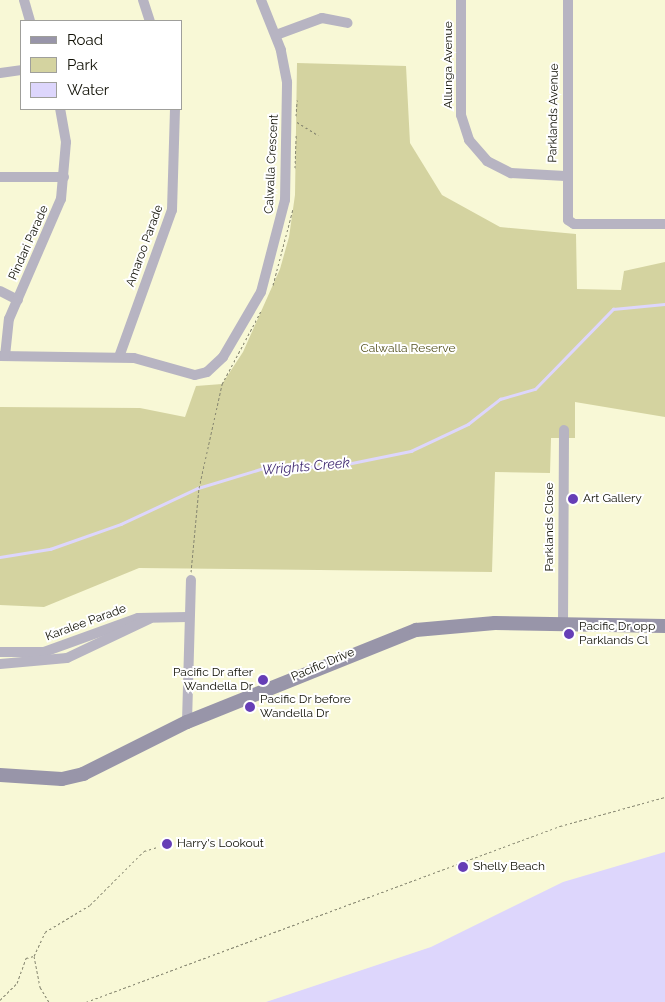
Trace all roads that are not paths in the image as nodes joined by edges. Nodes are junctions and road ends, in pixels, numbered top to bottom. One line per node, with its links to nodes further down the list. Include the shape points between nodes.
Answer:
1 (24, 0): 6 (street)
2 (143, 0): 7 (street)
3 (261, 0): 9 (street, Calwalla Crescent)
4 (461, 0): 14 (street, Allunga Avenue, via 461,115 469,140 487,161 511,173)
5 (568, 0): 14 (street, Parklands Avenue)
6 (30, 20)
7 (150, 20)
8 (348, 23): 9 (street, via 322,18)
9 (276, 35): 21 (street, Calwalla Crescent, via 287,82 285,200 261,292 230,347 207,372 190,375)
10 (20, 70): 11 (street)
11 (0, 73)
12 (60, 110): 16 (street, Pindari Parade, via 66,142)
13 (175, 110): 21 (street, Amaroo Parade, via 172,210)
14 (565, 176): 17 (street, Parklands Avenue, via 567,216 574,224)
15 (0, 177): 16 (street)
16 (64, 177): 19 (street, Pindari Parade, via 58,212)
17 (665, 224)
18 (0, 291): 19 (street)
19 (18, 300): 20 (street, Pindari Parade, via 7,327)
20 (2, 356): 21 (street, Calwalla Crescent)
21 (119, 357)
22 (564, 430): 26 (street, Parklands Close)
23 (191, 580): 24 (street)
24 (187, 617): 25 (street, Karalee Parade); 30 (street)
25 (150, 619): 28 (street, Karalee Parade, via 127,621 44,652); 29 (street, Karalee Parade, via 103,645 67,658)
26 (563, 624): 27 (street, Pacific Drive); 30 (street, Pacific Drive, via 416,630)
27 (665, 626)
28 (0, 652)
29 (0, 664)
30 (187, 722): 31 (street, Pacific Drive, via 83,774 62,779)
31 (0, 775)

